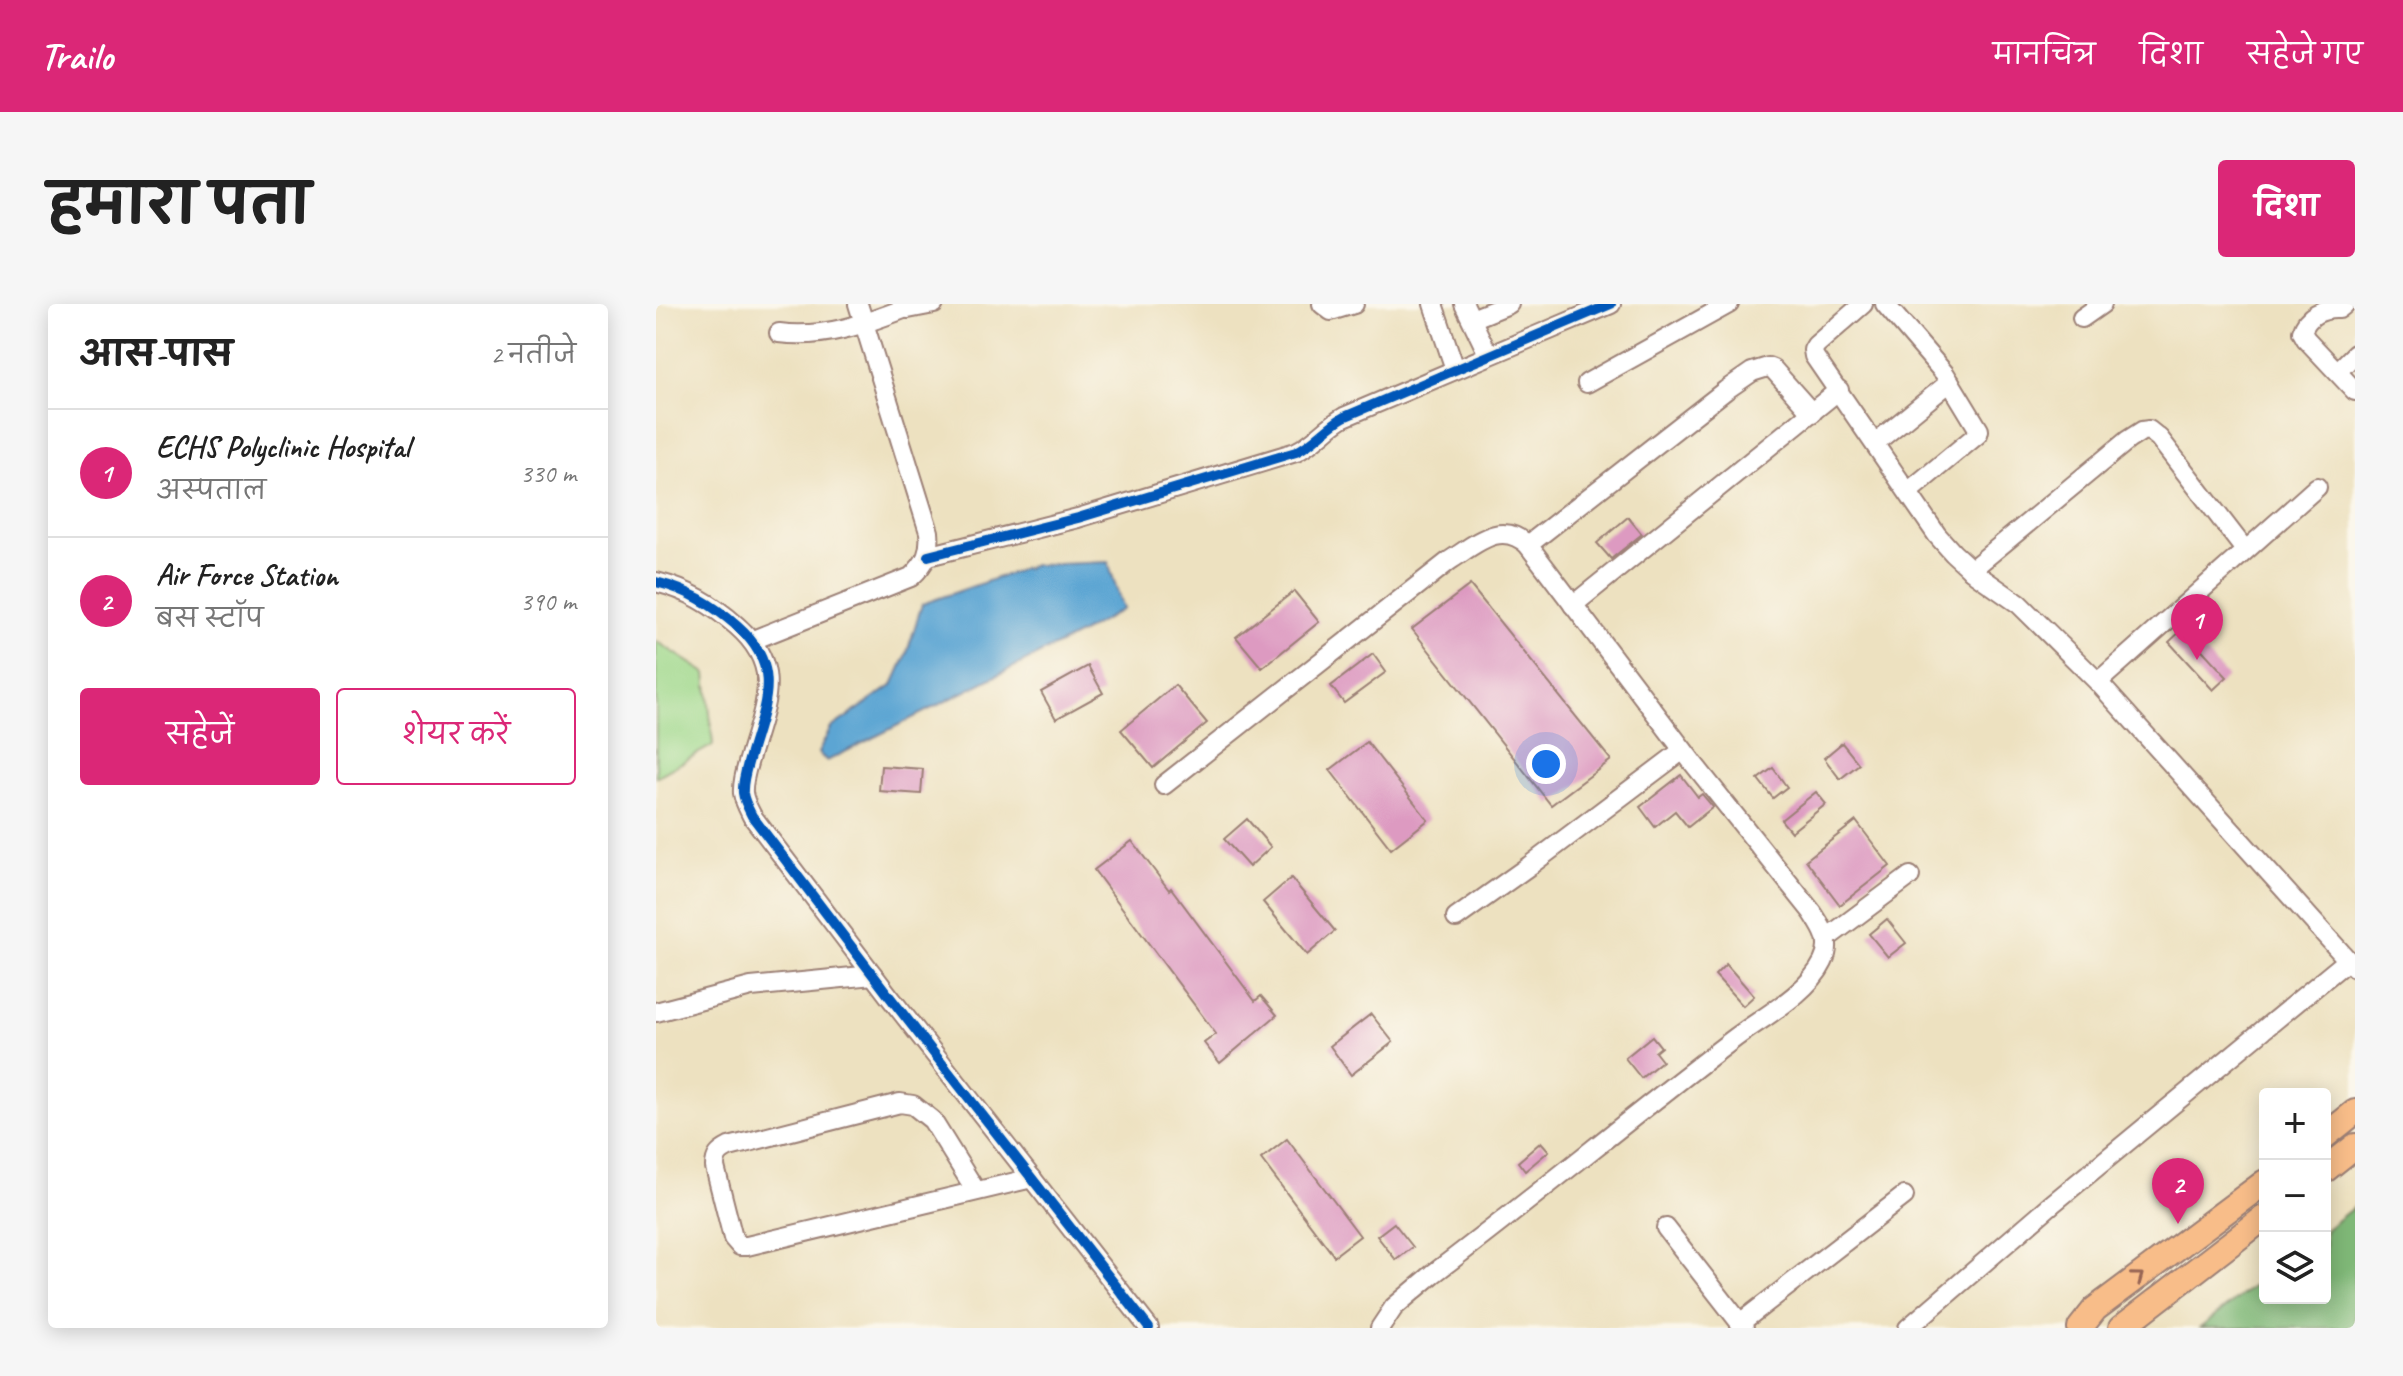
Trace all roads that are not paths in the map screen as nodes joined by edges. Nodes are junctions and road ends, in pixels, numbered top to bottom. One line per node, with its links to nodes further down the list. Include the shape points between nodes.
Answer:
1 (858, 304): 16 (street)
2 (934, 304): 13 (street)
3 (1322, 304): 4 (street, via 1331,311)
4 (1354, 304)
5 (1433, 304): 20 (street)
6 (1509, 304): 14 (street)
7 (1611, 304): 18 (street)
8 (1729, 304): 23 (street)
9 (1863, 304): 24 (street, via 1813,350)
10 (1885, 304): 22 (street)
11 (2102, 304): 15 (street)
12 (2345, 304): 21 (street, via 2316,314 2302,332)
13 (904, 306): 16 (street)
14 (1468, 312): 18 (street)
15 (2082, 318)
16 (863, 324): 17 (street, via 810,335); 32 (street, via 929,532)
17 (779, 333)
18 (1488, 354): 20 (street)
19 (2355, 354): 21 (street)
20 (1455, 369): 32 (street, via 1344,417 1296,452 1078,518)
21 (2338, 371): 25 (street)
22 (1950, 382): 27 (street); 29 (street, via 1978,434)
23 (1587, 383)
24 (1839, 390): 26 (street); 27 (street)
25 (2355, 391)
26 (1812, 413): 30 (street, via 1773,369 1752,372); 35 (street)
27 (1875, 443): 29 (street)
28 (2317, 487): 31 (street)
29 (1908, 492): 33 (street, via 1937,535)
30 (1528, 545): 35 (street); 39 (street, via 1504,532 1449,561)
31 (2245, 550): 33 (street, via 2149,430 2128,440); 37 (street)
32 (928, 556): 36 (street, via 911,577)
33 (1971, 570): 37 (street, via 2019,604)
34 (656, 582): 36 (street, via 703,599)
35 (1573, 605): 38 (street)
36 (753, 640): 44 (street, via 767,675 766,701 743,791 746,805)
37 (2098, 682): 43 (street)
38 (1683, 750): 41 (street); 42 (street)
39 (1164, 785)
40 (1910, 876): 42 (street)
41 (1456, 918)
42 (1827, 938): 58 (street, via 1824,961 1792,997 1433,1274 1394,1307)
43 (2352, 964): 59 (street, via 2052,1204)
44 (873, 975): 45 (street, via 751,987); 50 (street)
45 (656, 1012)
46 (2355, 1112): 47 (main road)
47 (2331, 1131)
48 (2355, 1146): 49 (main road)
49 (2331, 1165)
50 (1032, 1178): 52 (street); 57 (street)
51 (2259, 1186): 60 (main road, one-way to 51, via 2095,1309)
52 (976, 1191): 52 (street, via 740,1246 733,1238 715,1158 729,1147 900,1103 913,1105 932,1120)
53 (1904, 1196): 56 (street)
54 (2259, 1222): 61 (main road)
55 (1666, 1228): 56 (street)
56 (1742, 1325)
57 (1149, 1328)
58 (1380, 1328)
59 (1908, 1328)
60 (2080, 1328)
61 (2121, 1328)

